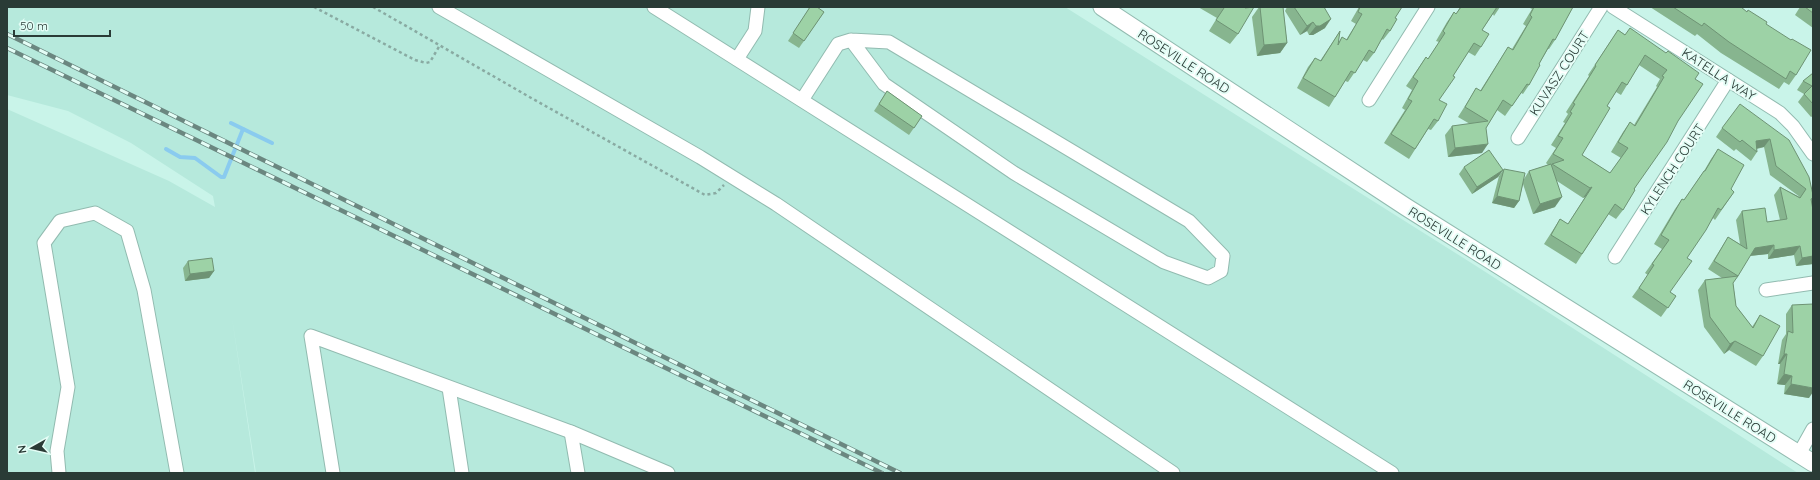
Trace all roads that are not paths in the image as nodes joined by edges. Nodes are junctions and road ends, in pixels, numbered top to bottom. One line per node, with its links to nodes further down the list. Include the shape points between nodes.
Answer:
1 (439, 7): 28 (street, via 730,176 787,212)
2 (654, 7): 9 (street)
3 (758, 7): 9 (street, via 755,31)
4 (1102, 7): 21 (main road, ROSEVILLE ROAD, via 1420,216)
5 (1428, 7): 12 (street)
6 (1601, 7): 13 (street, KUVASZ COURT)
7 (1614, 7): 10 (street, KATELLA WAY)
8 (852, 40): 8 (street, via 889,42 1189,221 1223,256 1221,271 1208,278 1164,262 1014,173 884,84); 11 (street, via 838,44)
9 (737, 59): 11 (street)
10 (1728, 80): 14 (street, KATELLA WAY, via 1780,113); 15 (street, KYLENCH COURT)
11 (802, 100): 29 (street)
12 (1369, 100)
13 (1518, 138)
14 (1813, 154)
15 (1615, 257)
16 (1813, 283): 17 (street)
17 (1766, 290)
18 (449, 388): 20 (street); 24 (street, via 312,336); 25 (street)
19 (1813, 430): 21 (street)
20 (571, 432): 26 (street); 27 (street)
21 (1806, 458)
22 (59, 473): 23 (street, via 57,451 68,388 44,243 60,221 95,212 127,231 144,290)
23 (176, 473)
24 (334, 473)
25 (462, 473)
26 (578, 473)
27 (668, 473)
28 (1173, 473)
29 (1392, 473)

